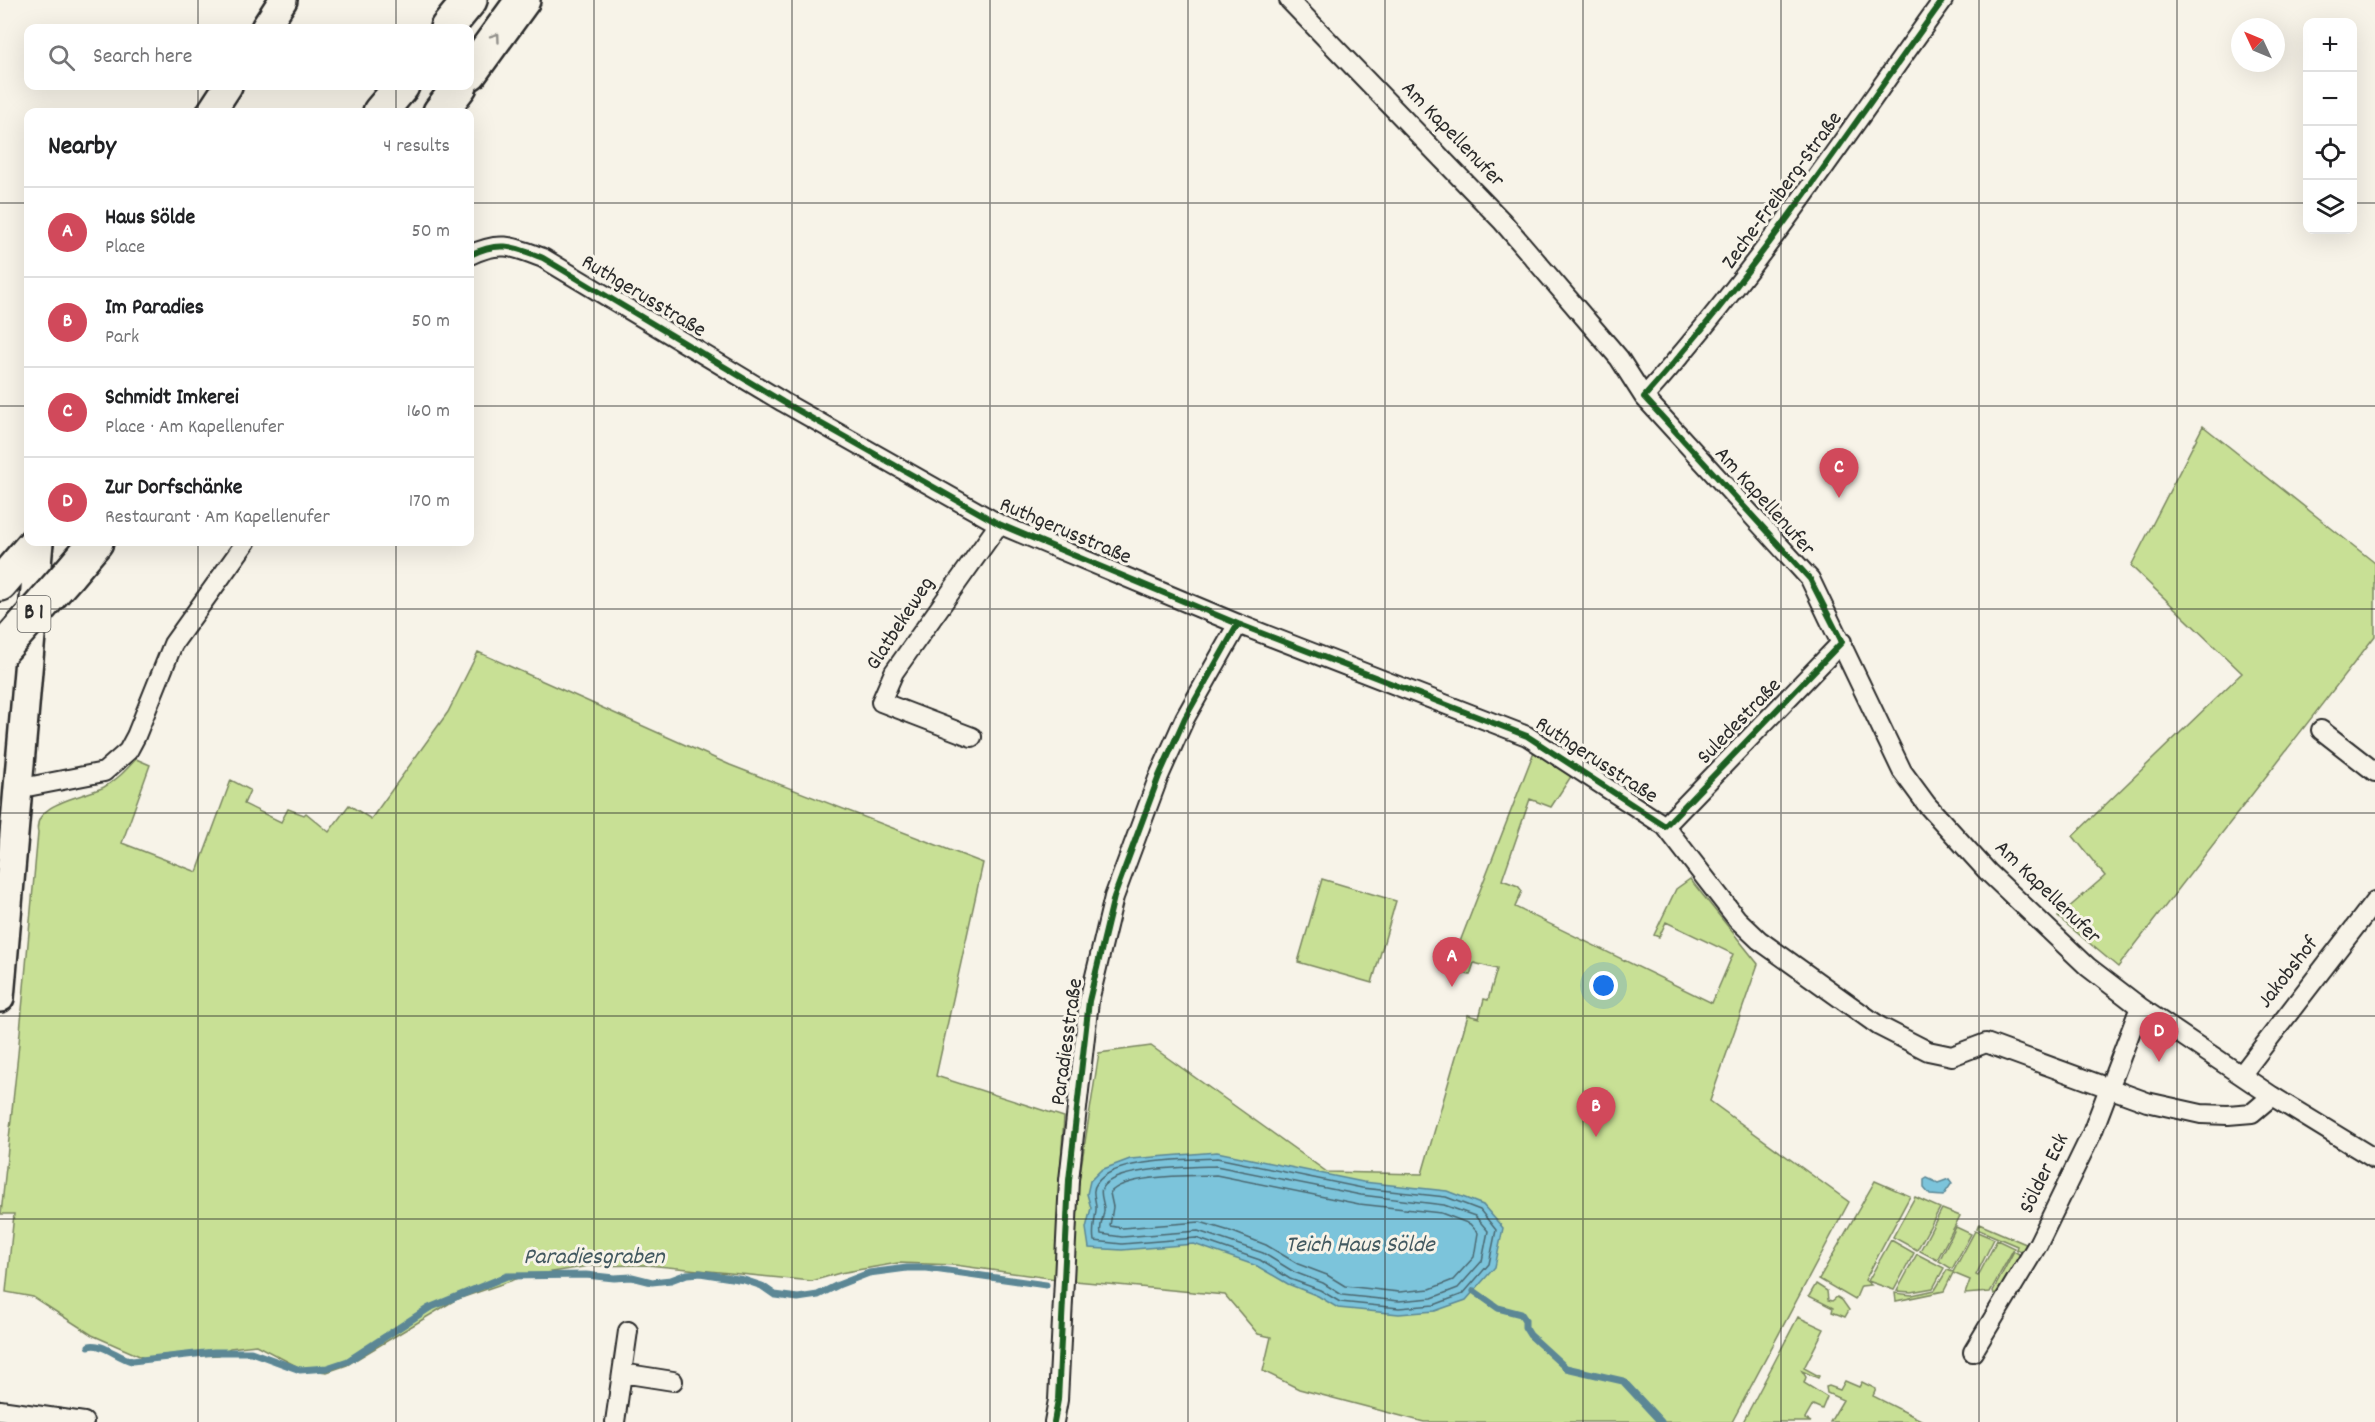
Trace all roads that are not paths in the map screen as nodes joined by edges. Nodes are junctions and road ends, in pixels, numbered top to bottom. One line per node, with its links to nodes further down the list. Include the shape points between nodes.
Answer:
1 (283, 0): 6 (main road)
2 (470, 0): 7 (highway)
3 (523, 0): 8 (highway, one-way to 3)
4 (1289, 0): 16 (street, Am Kapellenufer, via 1502,221 1619,358)
5 (1943, 0): 16 (street, Zeche-Freiberg-Straße, via 1744,274)
6 (268, 24)
7 (450, 24)
8 (474, 67)
9 (225, 90): 12 (main road)
10 (399, 90): 13 (highway)
11 (457, 90): 14 (highway)
12 (214, 108)
13 (383, 108)
14 (443, 108)
15 (474, 253): 17 (street, Ruthgerusstraße, via 509,245 543,258 783,402)
16 (1644, 398): 24 (street, Am Kapellenufer, via 1810,579)
17 (999, 524): 23 (street, Ruthgerusstraße); 27 (street, Glatbekeweg, via 894,672 881,702)
18 (34, 546): 22 (highway, B 1)
19 (37, 546): 29 (main road)
20 (93, 546): 25 (highway, B 1, bridge)
21 (243, 546): 29 (street, via 173,644 128,751 104,772)
22 (3, 581)
23 (1238, 624): 30 (street, Ruthgerusstraße, via 1527,736); 45 (street, Paradiesstraße, via 1185,718 1159,776 1114,897 1091,990 1069,1180)
24 (1842, 642): 30 (street, Suledestraße); 33 (street, Am Kapellenufer, via 1902,771 1927,805 2040,923)
25 (0, 652)
26 (2321, 730): 28 (street)
27 (972, 737)
28 (2375, 772)
29 (17, 789): 32 (main road)
30 (1665, 826): 35 (street, Ruthgerusstraße, via 1737,919 1759,940 1879,1026 1928,1051 1952,1056 1986,1043)
31 (2375, 901): 34 (street, Jakobshof)
32 (0, 998)
33 (2140, 1007): 34 (street, Am Kapellenufer); 35 (street, Sölder Eck)
34 (2241, 1074): 36 (street, Am Kapellenufer)
35 (2109, 1087): 36 (street, Ruthgerusstraße, via 2146,1102 2201,1114 2252,1113); 39 (street, Sölder Eck, via 2038,1244)
36 (2272, 1096): 37 (street, Am Kapellenufer)
37 (2375, 1158)
38 (628, 1331): 40 (street)
39 (1973, 1352)
40 (622, 1373): 41 (street); 44 (street)
41 (673, 1381)
42 (0, 1410): 43 (street)
43 (84, 1422)
44 (615, 1422)
45 (1054, 1422)

